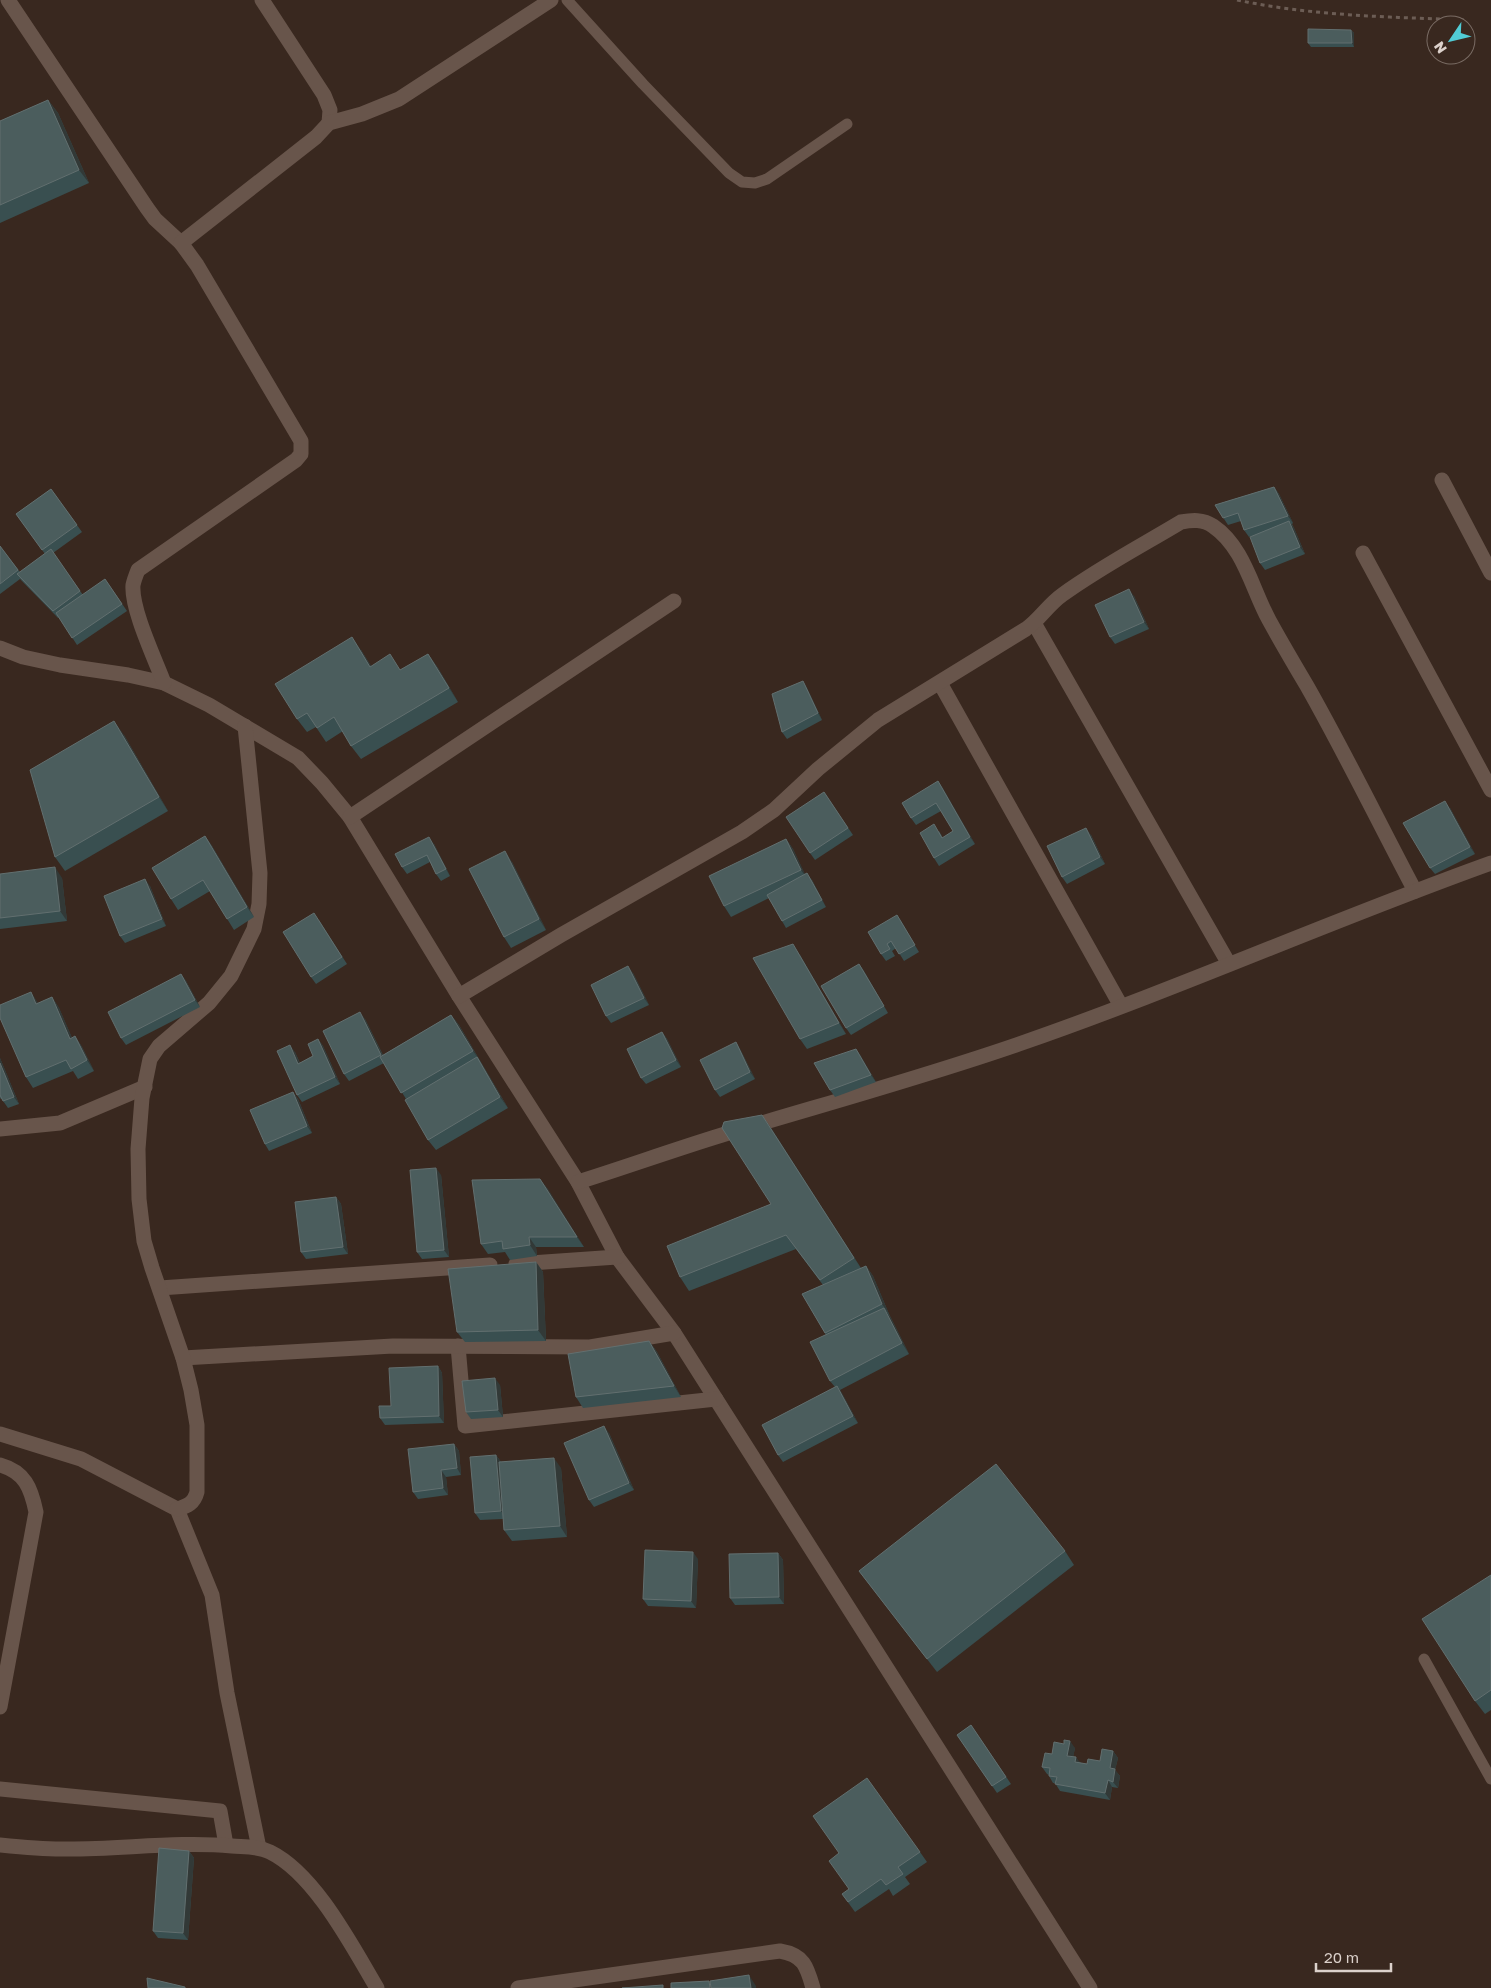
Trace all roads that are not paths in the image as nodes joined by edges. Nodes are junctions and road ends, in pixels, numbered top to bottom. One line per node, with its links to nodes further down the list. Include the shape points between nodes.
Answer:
1 (8, 0): 7 (street, via 147,208)
2 (262, 0): 5 (street, via 324,95 330,110)
3 (551, 0): 5 (street, via 399,99)
4 (567, 0): 6 (lane, via 685,128 742,182 755,183 767,179)
5 (329, 123): 7 (street, via 316,137)
6 (847, 124)
7 (181, 243): 14 (street, via 202,273 301,441 302,448 296,460 138,570 133,586 134,598)
8 (1442, 480): 10 (street)
9 (1363, 553): 17 (street)
10 (1491, 572)
11 (674, 601): 18 (street)
12 (1034, 623): 15 (street); 20 (street, via 1061,595 1180,522 1200,520 1213,526 1243,564 1262,608); 21 (street)
13 (0, 648): 14 (street, via 60,665)
14 (164, 683): 16 (street)
15 (940, 683): 22 (street, via 861,732 774,810 742,832); 23 (street)
16 (245, 726): 18 (street, via 298,758); 24 (street, via 260,873 254,929 231,976 209,1003 159,1046 150,1059)
17 (1491, 790)
18 (350, 817): 22 (street)
19 (1491, 863): 20 (street)
20 (1415, 891): 21 (street)
21 (1229, 964): 23 (street)
22 (459, 996): 26 (street)
23 (1121, 1006): 26 (street, via 950,1066)
24 (144, 1087): 25 (street, via 60,1123); 28 (street, via 138,1149 139,1199 144,1241)
25 (0, 1129)
26 (578, 1182): 27 (street)
27 (617, 1257): 28 (street); 29 (street)
28 (160, 1288): 31 (street)
29 (674, 1333): 30 (street, via 590,1347); 32 (street)
30 (458, 1346): 31 (street, via 393,1346); 32 (street, via 465,1426)
31 (183, 1358): 35 (street, via 196,1425 197,1492 195,1500)
32 (716, 1399): 46 (street)
33 (0, 1434): 35 (street, via 81,1458)
34 (0, 1465): 37 (street, via 20,1474 33,1498 36,1512)
35 (177, 1509): 42 (street, via 212,1595 227,1693)
36 (1424, 1659): 38 (lane)
37 (0, 1707)
38 (1491, 1779)
39 (0, 1789): 41 (street, via 220,1811)
40 (0, 1845): 41 (street, via 61,1849)
41 (226, 1845): 42 (street)
42 (259, 1848): 43 (street, via 297,1872 318,1896 346,1934)
43 (377, 1988)
44 (518, 1988): 45 (street, via 780,1951 801,1960 808,1969)
45 (813, 1988)
46 (1090, 1988)

